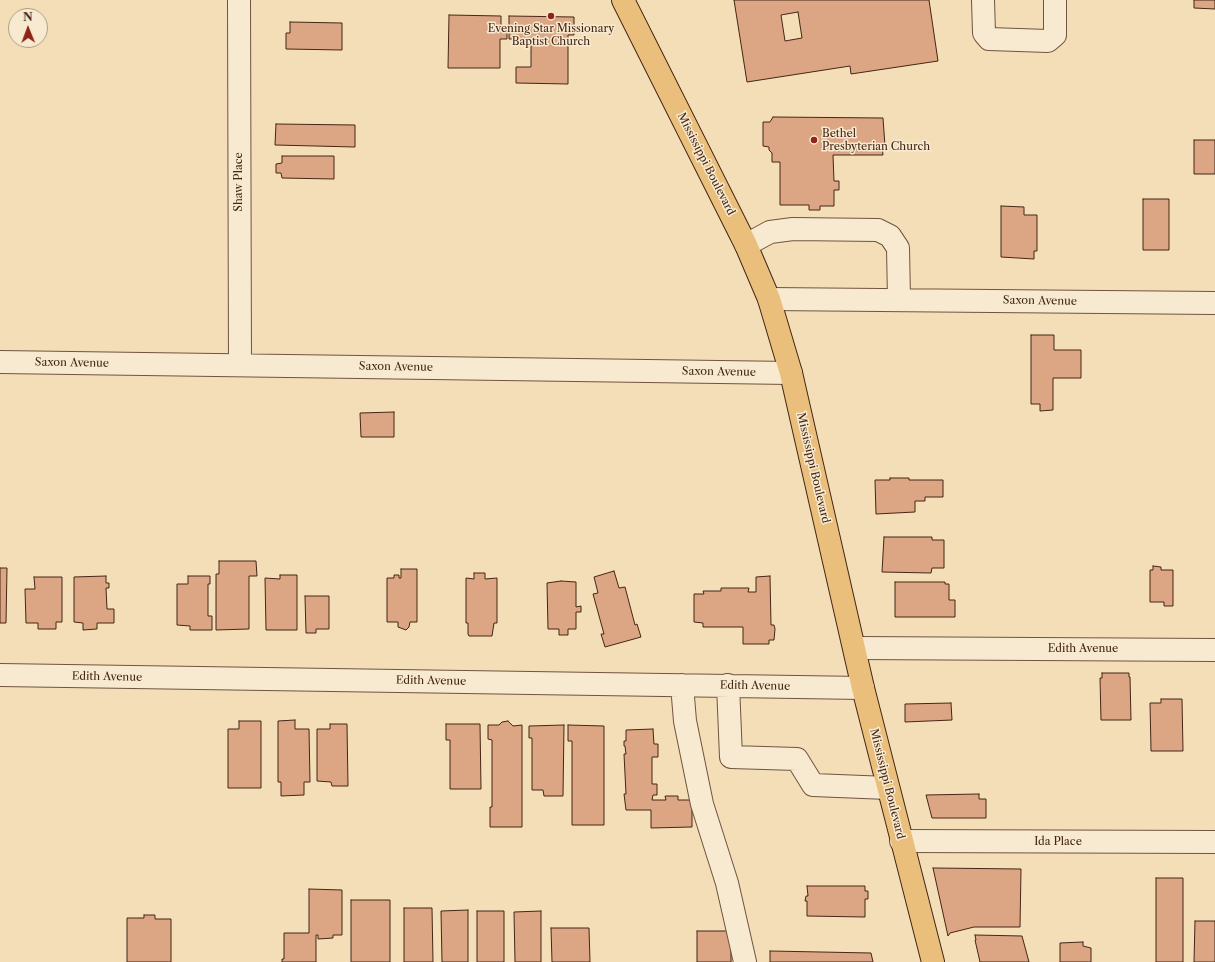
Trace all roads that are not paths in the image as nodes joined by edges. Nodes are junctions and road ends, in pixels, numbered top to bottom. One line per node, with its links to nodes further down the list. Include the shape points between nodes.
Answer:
1 (238, 0): 10 (street, Shaw Place)
2 (624, 0): 5 (main road, Mississippi Boulevard)
3 (983, 0): 4 (street, via 984,32 989,39 1048,41 1055,35)
4 (1055, 0)
5 (746, 245): 6 (main road, Mississippi Boulevard); 7 (street, via 770,232 792,228 878,230 890,236 898,248)
6 (769, 298): 7 (street, Saxon Avenue); 11 (main road, Mississippi Boulevard)
7 (899, 299): 8 (street, Saxon Avenue)
8 (1215, 303)
9 (0, 362): 10 (street, Saxon Avenue)
10 (240, 365): 11 (street, Saxon Avenue)
11 (791, 373): 12 (main road, Mississippi Boulevard)
12 (854, 648): 13 (street, Edith Avenue); 17 (main road, Mississippi Boulevard)
13 (1215, 650)
14 (0, 675): 15 (street, Edith Avenue)
15 (682, 685): 16 (street, Edith Avenue); 21 (street, via 685,721 702,804 727,883)
16 (728, 685): 17 (street, Edith Avenue); 18 (street, via 731,757 798,759 813,785)
17 (863, 688): 18 (main road, Mississippi Boulevard)
18 (888, 788): 19 (main road, Mississippi Boulevard)
19 (901, 841): 20 (street, Ida Place); 22 (main road, Mississippi Boulevard)
20 (1215, 842)
21 (745, 962)
22 (933, 962)

